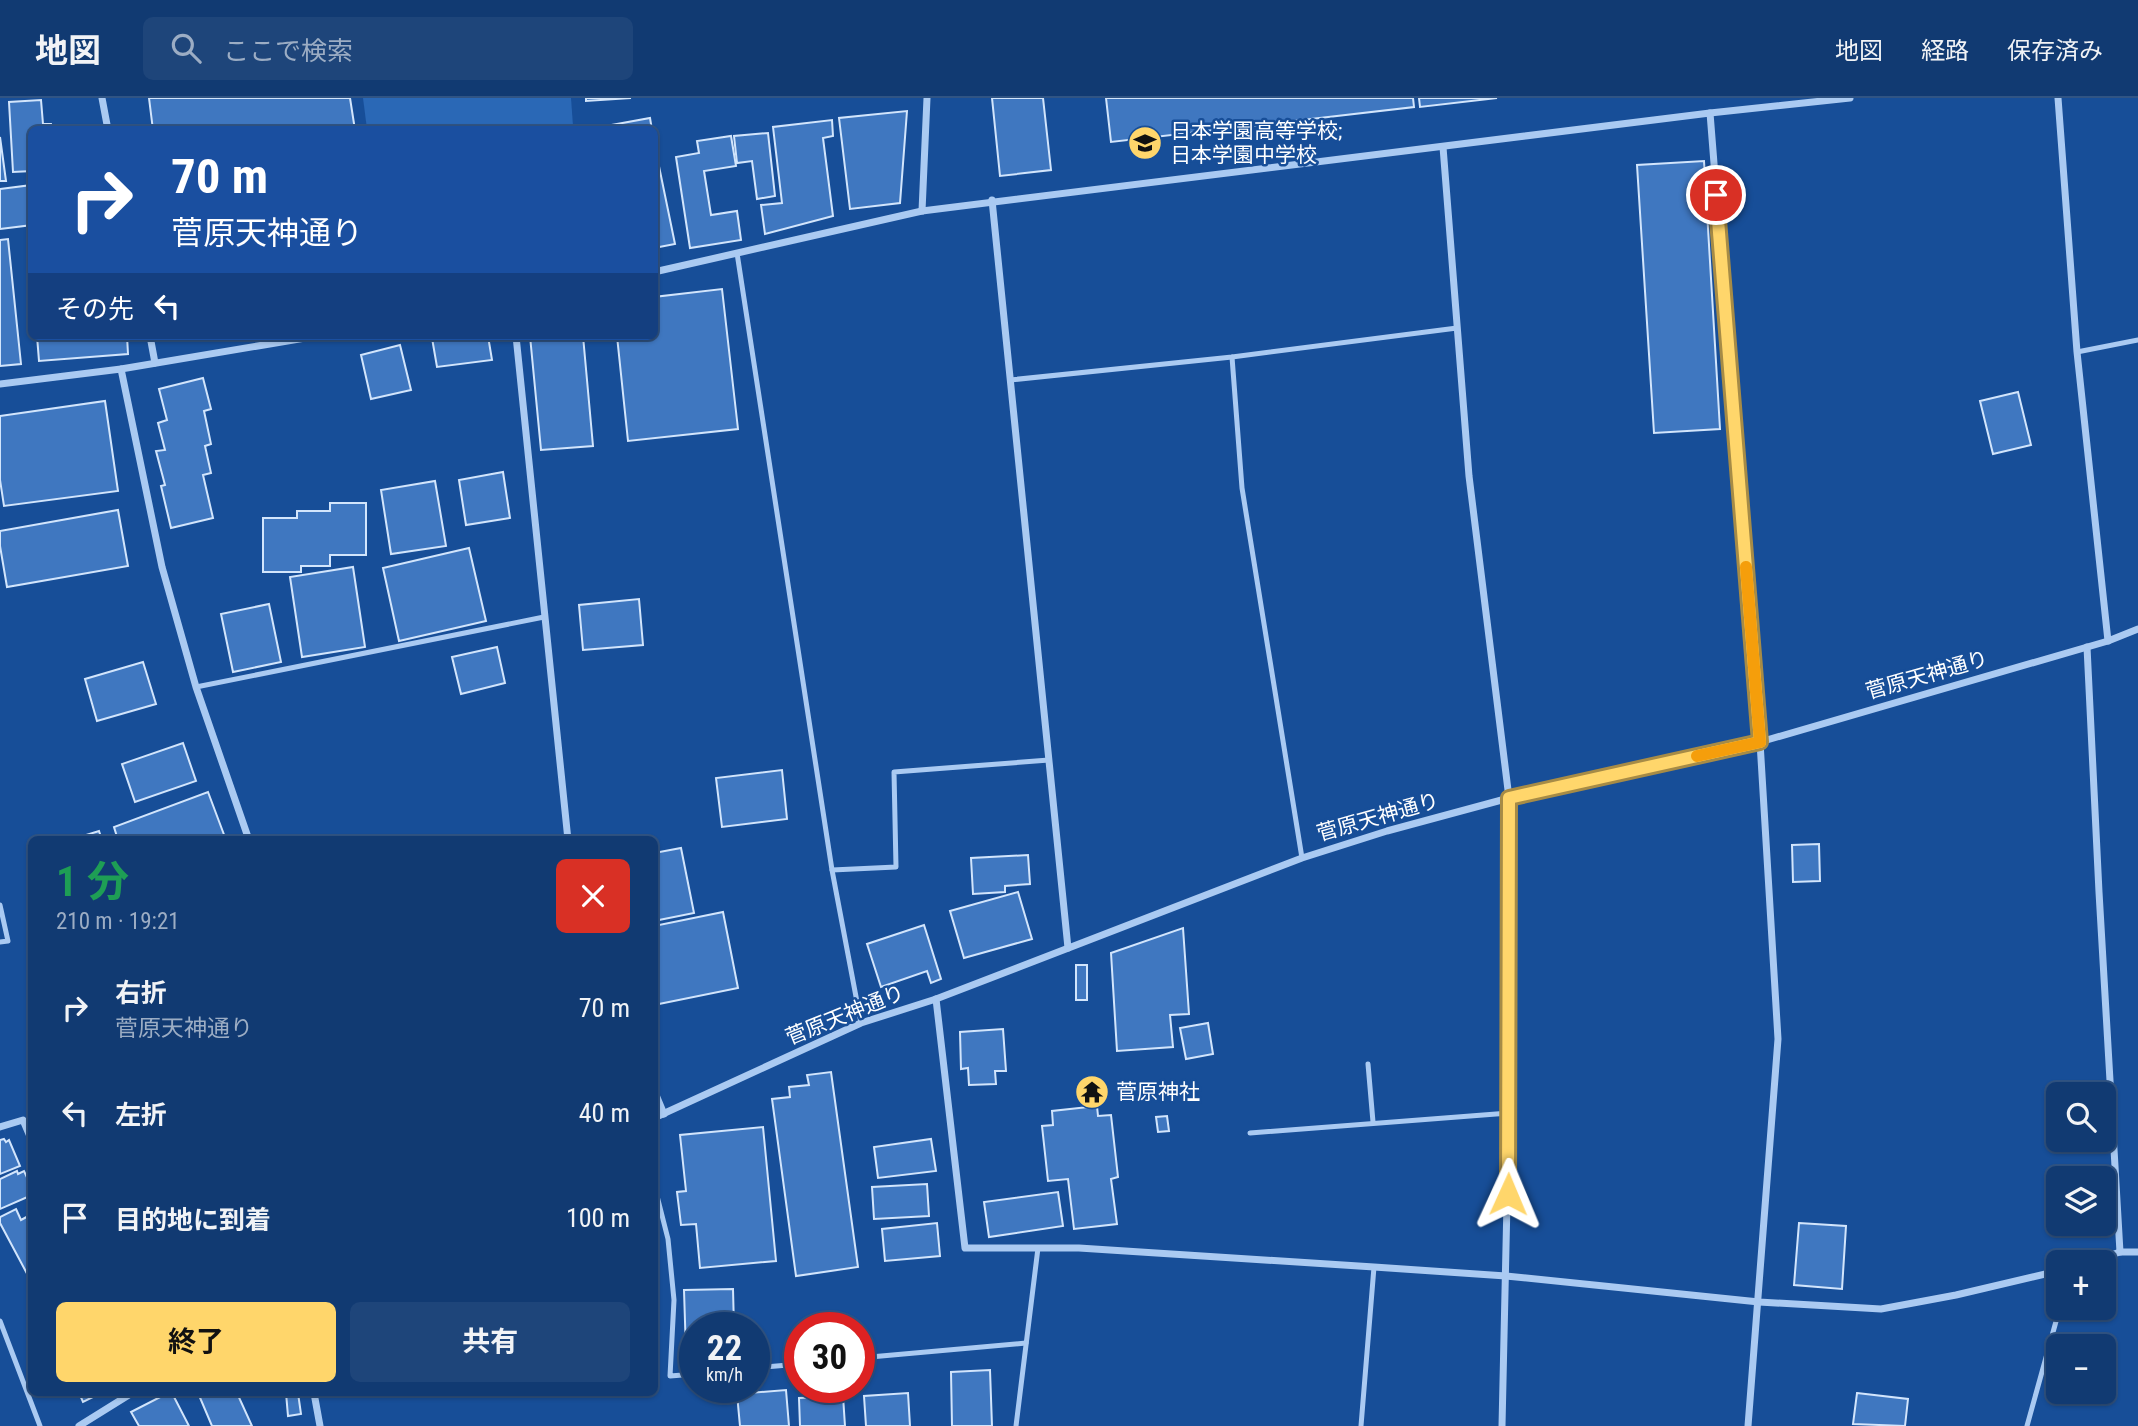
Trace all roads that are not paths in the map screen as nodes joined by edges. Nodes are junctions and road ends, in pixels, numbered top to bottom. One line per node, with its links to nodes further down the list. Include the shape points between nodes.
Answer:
1 (102, 98): 6 (street)
2 (927, 98): 9 (street)
3 (1850, 98): 5 (street)
4 (2058, 98): 17 (street)
5 (1710, 113): 7 (street); 28 (street)
6 (107, 126)
7 (1443, 146): 8 (street); 12 (street)
8 (992, 200): 9 (street); 21 (street)
9 (922, 211): 10 (street)
10 (737, 253): 11 (street); 34 (lane)
11 (658, 271)
12 (1457, 328): 18 (lane); 30 (street, via 1469,477)
13 (151, 340): 19 (street)
14 (293, 340): 19 (street)
15 (516, 340): 23 (street)
16 (2138, 340): 17 (lane)
17 (2077, 352): 25 (street)
18 (1232, 357): 21 (lane); 33 (lane, via 1242,488)
19 (155, 363): 20 (street)
20 (121, 369): 22 (street); 27 (street, via 162,567)
21 (1010, 380): 29 (street)
22 (0, 384)
23 (544, 617): 27 (lane); 32 (street)
24 (2138, 629): 25 (street, 菅原天神通り)
25 (2108, 641): 26 (street, 菅原天神通り)
26 (2087, 647): 28 (street, 菅原天神通り); 51 (street)
27 (196, 687): 31 (street)
28 (1760, 742): 30 (street, 菅原天神通り); 57 (street, via 1778,1039)
29 (1049, 760): 34 (lane, via 894,772 896,867); 37 (street)
30 (1509, 798): 33 (street, 菅原天神通り); 42 (street)
31 (248, 836)
32 (568, 836)
33 (1302, 858): 37 (street, 菅原天神通り)
34 (832, 870): 39 (lane)
35 (0, 905): 36 (lane, via 8,941)
36 (0, 942)
37 (1068, 948): 38 (street, 菅原天神通り)
38 (936, 999): 39 (street, 菅原天神通り); 50 (street, via 965,1248)
39 (861, 1023): 43 (street, 菅原天神通り)
40 (1368, 1064): 45 (lane)
41 (658, 1100): 43 (street)
42 (1509, 1112): 45 (lane); 56 (street)
43 (664, 1114): 44 (street, 菅原天神通り)
44 (658, 1116)
45 (1373, 1122): 48 (lane)
46 (0, 1127): 47 (street, via 23,1120)
47 (28, 1132)
48 (1250, 1133)
49 (658, 1200): 62 (lane, via 668,1239 674,1300 670,1376)
50 (1038, 1248): 54 (street); 60 (lane)
51 (2120, 1252): 52 (street); 53 (street)
52 (2138, 1252)
53 (2116, 1253)
54 (1374, 1267): 56 (street); 71 (lane)
55 (2046, 1274): 57 (street, via 1881,1309)
56 (1506, 1276): 57 (street); 72 (street)
57 (1759, 1302): 73 (street)
58 (2056, 1320): 74 (lane)
59 (0, 1321): 63 (lane)
60 (1027, 1343): 61 (lane); 70 (lane)
61 (875, 1357)
62 (679, 1375)
63 (28, 1394)
64 (29, 1396): 67 (lane)
65 (127, 1396): 68 (street)
66 (315, 1396): 69 (street)
67 (40, 1426)
68 (79, 1426)
69 (320, 1426)
70 (1016, 1426)
71 (1361, 1426)
72 (1502, 1426)
73 (1748, 1426)
74 (2027, 1426)

